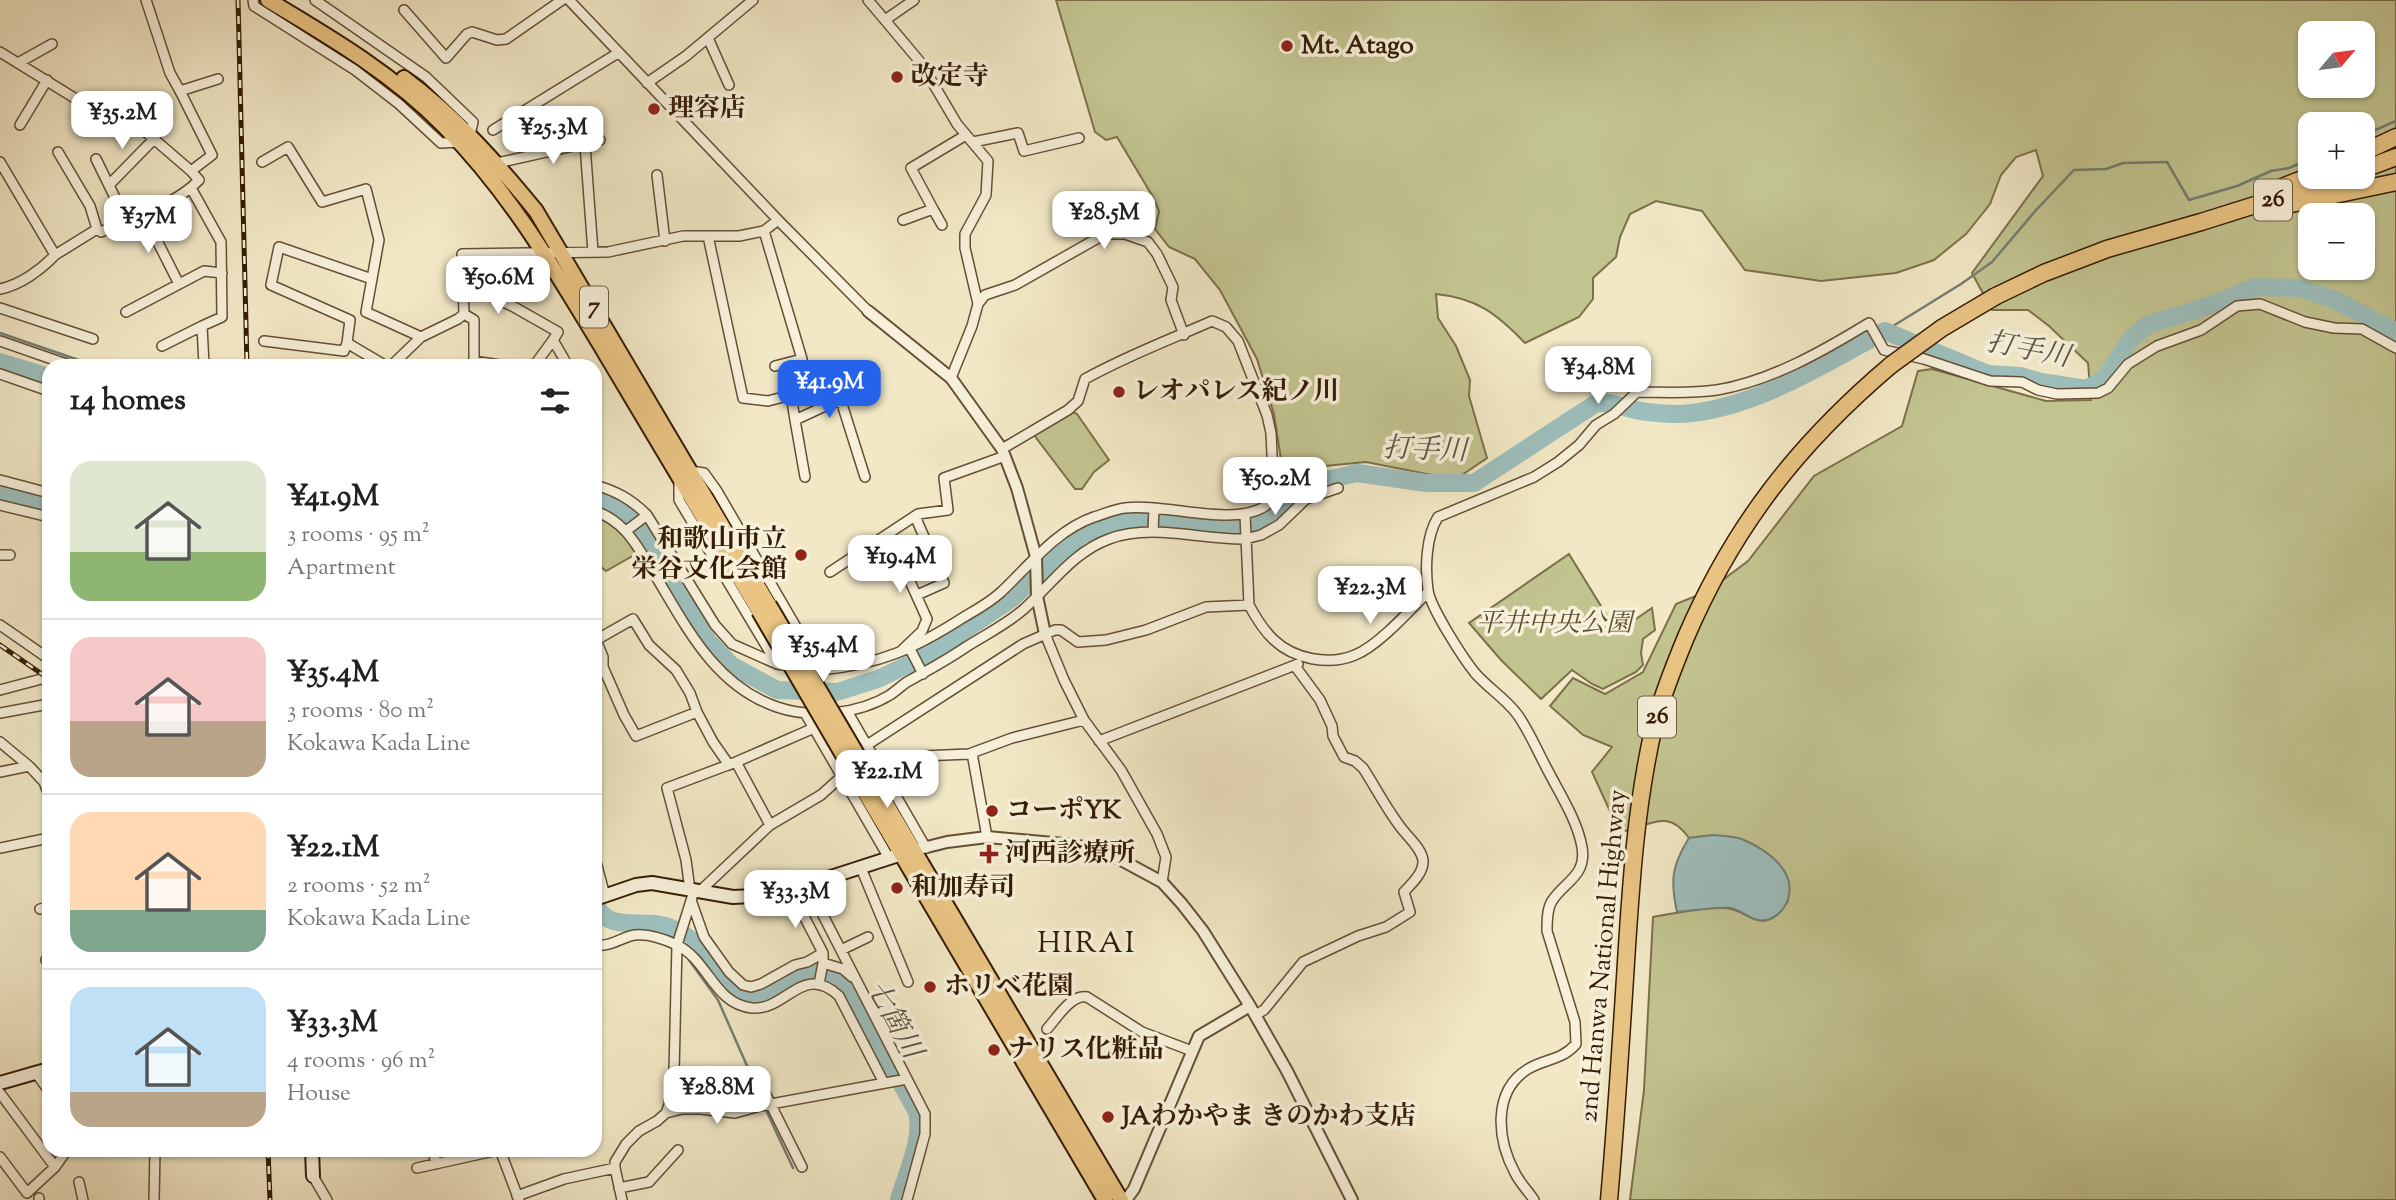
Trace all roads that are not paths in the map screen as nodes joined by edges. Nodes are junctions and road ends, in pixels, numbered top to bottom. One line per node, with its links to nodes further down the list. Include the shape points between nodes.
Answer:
1 (146, 0): 23 (street)
2 (253, 0): 29 (street, via 254,6 355,70 441,143)
3 (268, 0): 17 (main road, 7)
4 (286, 0): 17 (main road, 7)
5 (315, 0): 29 (street, via 426,77 473,122)
6 (562, 0): 11 (street, via 506,39 467,34 446,58)
7 (569, 0): 16 (street)
8 (869, 0): 12 (street)
9 (914, 0): 12 (street)
10 (747, 2): 13 (street)
11 (404, 10)
12 (885, 20): 30 (street, via 921,63)
13 (708, 38): 21 (street); 22 (street)
14 (52, 44): 18 (street)
15 (0, 52): 18 (street)
16 (618, 53): 21 (street); 25 (street)
17 (365, 55): 29 (main road, 7, via 419,89)
18 (18, 62): 20 (street)
19 (218, 79): 23 (street)
20 (47, 80): 24 (street); 26 (street, via 89,107)
21 (647, 83): 51 (street)
22 (729, 85)
23 (180, 91): 41 (street, via 212,155)
24 (20, 125)
25 (493, 130)
26 (155, 138): 41 (street); 45 (street)
27 (1079, 138): 30 (street, via 1024,151 1018,133)
28 (2396, 138): 33 (highway)
29 (465, 139): 39 (main road, 7); 61 (main road, 7)
30 (970, 139): 48 (street, via 911,168); 69 (street, via 988,161 989,175 986,195 965,234)
31 (600, 141): 32 (street)
32 (585, 145): 39 (street); 60 (street)
33 (2375, 147)
34 (58, 152): 55 (street, via 90,206)
35 (2396, 157): 40 (highway)
36 (96, 159): 45 (street)
37 (0, 162): 63 (street)
38 (262, 162): 65 (street, via 288,147 322,202 366,189 379,240)
39 (497, 163): 62 (main road, 7)
40 (2375, 165)
41 (191, 171): 46 (street, via 199,180)
42 (657, 175): 58 (street)
43 (2298, 180): 59 (highway)
44 (2396, 183): 53 (highway)
45 (110, 184): 50 (street)
46 (191, 188): 49 (street); 64 (street, via 221,242)
47 (2306, 189): 53 (highway, 2nd Hanwa National Highway / 26)
48 (933, 209): 52 (street); 54 (street)
49 (143, 213): 50 (street); 67 (street)
50 (126, 220): 55 (street, via 101,232)
51 (778, 220): 56 (street); 71 (street)
52 (903, 220)
53 (2201, 222): 59 (highway, 2nd Hanwa National Highway / 26)
54 (942, 225)
55 (97, 229): 63 (street)
56 (764, 231): 57 (street); 91 (street, via 802,359)
57 (708, 236): 58 (street); 95 (street, via 743,398 768,401 791,396)
58 (665, 241): 60 (street)
59 (2132, 242): 183 (highway, 2nd Hanwa National Highway / 26, bridge, via 2043,273 1996,296 1891,365 1830,421 1761,500 1731,546 1674,665 1642,785 1632,859)
60 (593, 252): 62 (street)
61 (545, 253): 62 (street); 66 (street, via 461,254); 97 (main road, 7)
62 (563, 254): 97 (main road, 7)
63 (55, 255): 68 (street, via 26,278)
64 (222, 273): 67 (street, via 204,271); 74 (street, via 222,317)
65 (372, 279): 76 (street, via 366,312); 81 (street, via 279,247 271,285 351,320)
66 (463, 283): 73 (street); 78 (street, via 558,332)
67 (179, 284): 72 (street)
68 (0, 289)
69 (978, 304): 75 (street, via 985,295 1015,285 1105,234 1125,234 1148,242 1157,254 1173,287 1171,300); 93 (street)
70 (0, 308): 77 (street)
71 (868, 311): 93 (street)
72 (126, 312)
73 (464, 314): 76 (street); 88 (street, via 474,320)
74 (202, 326): 82 (street); 85 (street)
75 (1184, 335): 96 (street, via 1162,341 1086,379 1078,401); 110 (street, via 1212,321 1226,327 1238,341 1267,415 1274,497 1264,508)
76 (421, 337): 87 (street)
77 (93, 339)
78 (553, 340): 89 (street); 90 (street)
79 (0, 341): 84 (street)
80 (264, 341): 81 (street, via 344,351)
81 (347, 343): 86 (street)
82 (162, 346)
83 (2396, 348): 117 (street, via 2362,329 2305,322 2260,304 2237,306 2202,330 2157,346 2129,363 2098,393 2057,394 2022,382 1990,381 1884,350 1869,323 1831,346 1745,382 1690,393 1637,391 1558,462 1534,477 1438,517 1430,542)
84 (52, 359)
85 (204, 359)
86 (376, 359)
87 (396, 359)
88 (474, 359)
89 (539, 359)
90 (565, 359)
91 (775, 366)
92 (0, 374): 94 (street)
93 (951, 378): 96 (street)
94 (42, 389)
95 (795, 420): 98 (street); 99 (street, via 836,401 842,404)
96 (1004, 453): 109 (street, via 944,478 948,510); 115 (street)
97 (685, 475): 128 (street, via 677,485 679,500); 130 (street, via 704,473 717,491); 155 (main road, 7, bridge)
98 (805, 477)
99 (865, 477)
100 (0, 480): 103 (street)
101 (602, 487): 108 (street, via 633,501)
102 (1338, 488): 114 (street, via 1306,499 1279,526 1261,535)
103 (42, 491)
104 (0, 505): 107 (street)
105 (1155, 510): 110 (street); 111 (street); 115 (street, via 1125,508 1091,518 1069,530)
106 (602, 513): 112 (street)
107 (42, 515)
108 (645, 516): 112 (street); 128 (street, via 723,634 732,644)
109 (915, 516): 113 (street); 119 (street, via 944,583)
110 (1245, 516): 114 (street)
111 (1153, 529): 114 (street); 118 (street, via 1107,539 1084,552)
112 (628, 530): 139 (street, via 707,658 724,676 763,702)
113 (889, 535): 116 (street); 119 (street)
114 (1245, 535): 120 (street)
115 (1036, 561): 118 (street); 124 (street, via 996,597)
116 (830, 572)
117 (1428, 592): 127 (street, via 1355,655 1328,661); 212 (street, via 1457,648 1522,721 1582,848 1581,864 1552,901 1546,918 1575,1022 1576,1044 1566,1055 1528,1068 1509,1088 1503,1104 1500,1128 1505,1150)
118 (1037, 594): 122 (street); 131 (street, via 1022,611)
119 (917, 595): 125 (street, via 927,624)
120 (1249, 605): 122 (street, via 1206,607 1106,640 1078,642 1061,630); 127 (street, via 1274,641)
121 (0, 625): 126 (street)
122 (1045, 634): 140 (street); 144 (street, via 1023,644)
123 (602, 637): 137 (street, via 633,619 649,645 676,670)
124 (911, 651): 125 (street); 131 (street)
125 (900, 653): 130 (street)
126 (42, 654)
127 (1309, 658): 129 (street)
128 (777, 664): 130 (street)
129 (1295, 666): 142 (street); 170 (street, via 1320,700 1344,758 1363,768 1413,841 1423,864 1404,892 1410,912 1303,962 1264,1010)
130 (821, 670)
131 (922, 671): 136 (street, via 876,702)
132 (602, 674): 137 (street, via 636,736)
133 (42, 679): 134 (street)
134 (0, 690)
135 (42, 705): 138 (street)
136 (847, 711): 139 (street); 144 (street)
137 (697, 712): 146 (street)
138 (0, 713)
139 (805, 713): 141 (street)
140 (1084, 720): 142 (street); 145 (street)
141 (814, 728): 146 (street); 149 (street)
142 (1099, 741): 157 (street, via 1157,834 1167,857)
143 (0, 742): 147 (street)
144 (871, 751): 145 (street, via 895,758); 149 (street); 155 (street)
145 (972, 753): 152 (street)
146 (732, 763): 151 (street); 160 (street, via 667,788)
147 (29, 766): 148 (street); 150 (street)
148 (0, 772)
149 (842, 777): 151 (street); 155 (street)
150 (42, 780)
151 (770, 825): 160 (street)
152 (986, 837): 155 (street); 157 (street, via 1075,845 1112,855)
153 (42, 839): 154 (street)
154 (0, 848)
155 (908, 853): 156 (main road); 208 (main road, 7); 209 (main road, 7)
156 (861, 868): 158 (main road); 169 (street)
157 (1162, 882): 170 (street, via 1203,931)
158 (807, 886): 159 (main road); 165 (street)
159 (791, 891): 160 (main road, via 753,897); 166 (street)
160 (694, 893): 161 (main road, via 652,883); 163 (street); 166 (street, via 704,937 743,985 761,984 794,965)
161 (602, 896)
162 (868, 937): 165 (street)
163 (677, 944): 164 (street, via 652,936 632,936); 167 (street, via 696,958 724,996 744,1006 767,1006); 182 (street, via 674,1072)
164 (602, 945)
165 (841, 950): 168 (street)
166 (823, 960): 167 (street); 168 (street)
167 (819, 982): 179 (street, via 839,996)
168 (857, 982): 176 (street)
169 (908, 982)
170 (1253, 1011): 172 (street, via 1199,1037); 211 (street)
171 (1047, 1029): 172 (street, via 1081,996 1142,1032)
172 (1192, 1051): 210 (street)
173 (42, 1071): 174 (main road)
174 (36, 1073): 177 (street); 178 (main road)
175 (758, 1079): 181 (street)
176 (905, 1080): 179 (street); 207 (street, via 920,1103 926,1124)
177 (42, 1081)
178 (0, 1083)
179 (889, 1083): 181 (street)
180 (0, 1093): 184 (street)
181 (767, 1105): 182 (street, via 735,1113 701,1109); 196 (street)
182 (666, 1112): 198 (street, via 633,1138)
183 (1614, 1143): 213 (highway, 2nd Hanwa National Highway / 26); 214 (highway)
184 (42, 1150)
185 (678, 1150): 201 (street, via 649,1181)
186 (0, 1157): 195 (street, via 27,1193)
187 (48, 1157): 195 (street)
188 (62, 1157): 195 (street)
189 (155, 1157): 204 (street)
190 (315, 1157): 199 (main road)
191 (434, 1157): 194 (street)
192 (468, 1157): 194 (street)
193 (502, 1157): 202 (street)
194 (436, 1164): 197 (street)
195 (55, 1167)
196 (802, 1167)
197 (417, 1168)
198 (615, 1168): 201 (street); 202 (street, via 564,1179)
199 (313, 1176): 205 (street)
200 (79, 1182): 203 (street)
201 (620, 1188): 206 (street)
202 (518, 1198)
203 (83, 1200)
204 (154, 1200)
205 (327, 1200)
206 (622, 1200)
207 (907, 1200)
208 (1105, 1200)
209 (1121, 1200)
210 (1126, 1200)
211 (1352, 1200)
212 (1534, 1200)
213 (1609, 1200)
214 (1617, 1200)

